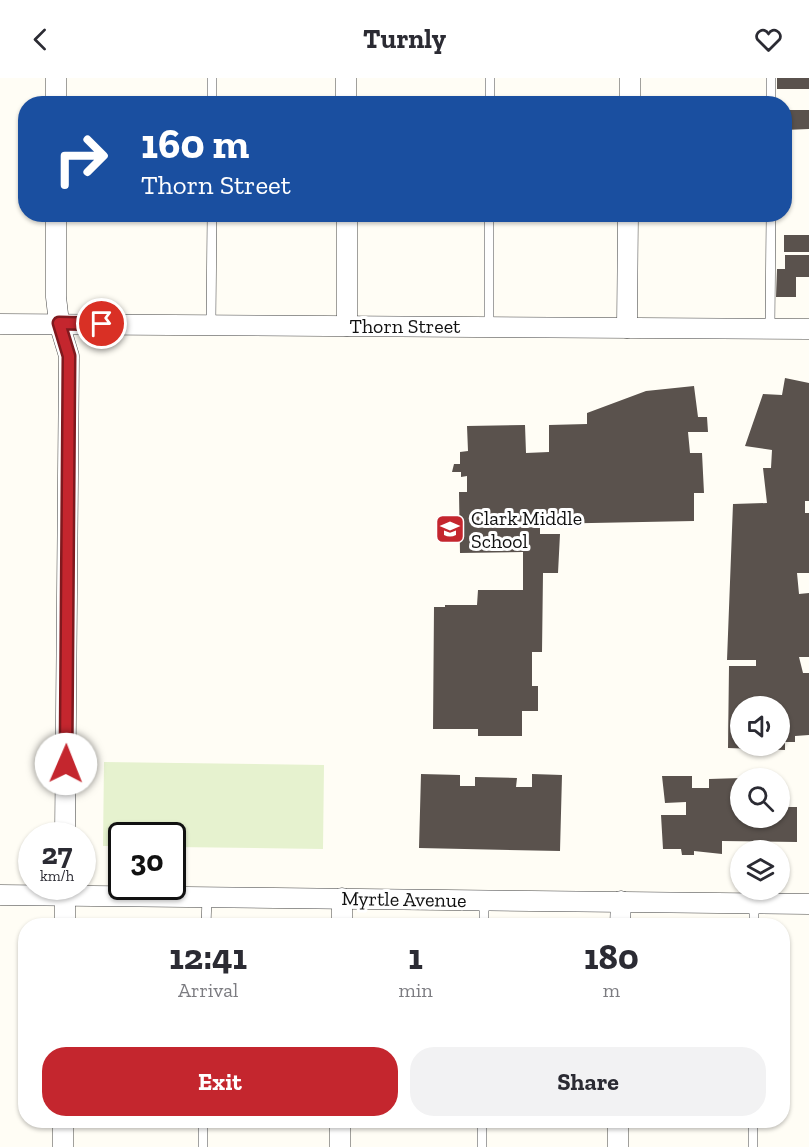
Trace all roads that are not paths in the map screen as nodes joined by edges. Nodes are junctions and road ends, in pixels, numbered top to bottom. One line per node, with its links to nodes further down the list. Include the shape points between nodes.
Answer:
1 (56, 78): 7 (street)
2 (212, 78): 8 (lane)
3 (346, 78): 9 (street)
4 (490, 78): 10 (lane)
5 (630, 78): 11 (street)
6 (771, 78): 12 (lane)
7 (56, 96)
8 (212, 96)
9 (346, 96)
10 (489, 96)
11 (630, 96)
12 (771, 96)
13 (56, 222): 19 (street)
14 (212, 222): 21 (lane)
15 (347, 222): 22 (street)
16 (489, 222): 23 (lane)
17 (628, 222): 24 (street)
18 (771, 222): 25 (lane)
19 (59, 323): 20 (street, Thorn Street); 21 (street, Thorn Street); 27 (street, via 69,356)
20 (0, 324)
21 (211, 324): 22 (street, Thorn Street)
22 (347, 326): 23 (street, Thorn Street)
23 (489, 327): 24 (street, Thorn Street)
24 (627, 328): 25 (street, Thorn Street)
25 (770, 329): 26 (street, Thorn Street)
26 (809, 329)
27 (65, 822)
28 (96, 892): 31 (street, Myrtle Avenue)
29 (18, 894): 30 (street, Myrtle Avenue)
30 (0, 895)
31 (207, 897): 32 (street, Myrtle Avenue); 39 (lane)
32 (342, 898): 34 (street, Myrtle Avenue); 40 (street)
33 (65, 900): 38 (street)
34 (484, 900): 35 (street, Myrtle Avenue); 41 (lane)
35 (621, 902): 36 (street, Myrtle Avenue); 42 (street)
36 (754, 903): 37 (street, Myrtle Avenue); 43 (lane)
37 (809, 904)
38 (65, 918)
39 (206, 918)
40 (342, 918)
41 (484, 918)
42 (620, 918)
43 (754, 918)
44 (63, 1128): 50 (street)
45 (203, 1128): 51 (lane)
46 (340, 1128): 52 (street)
47 (482, 1128): 53 (lane)
48 (618, 1128): 54 (street)
49 (753, 1128): 55 (lane)
50 (63, 1147)
51 (203, 1147)
52 (340, 1147)
53 (482, 1147)
54 (618, 1147)
55 (753, 1147)

